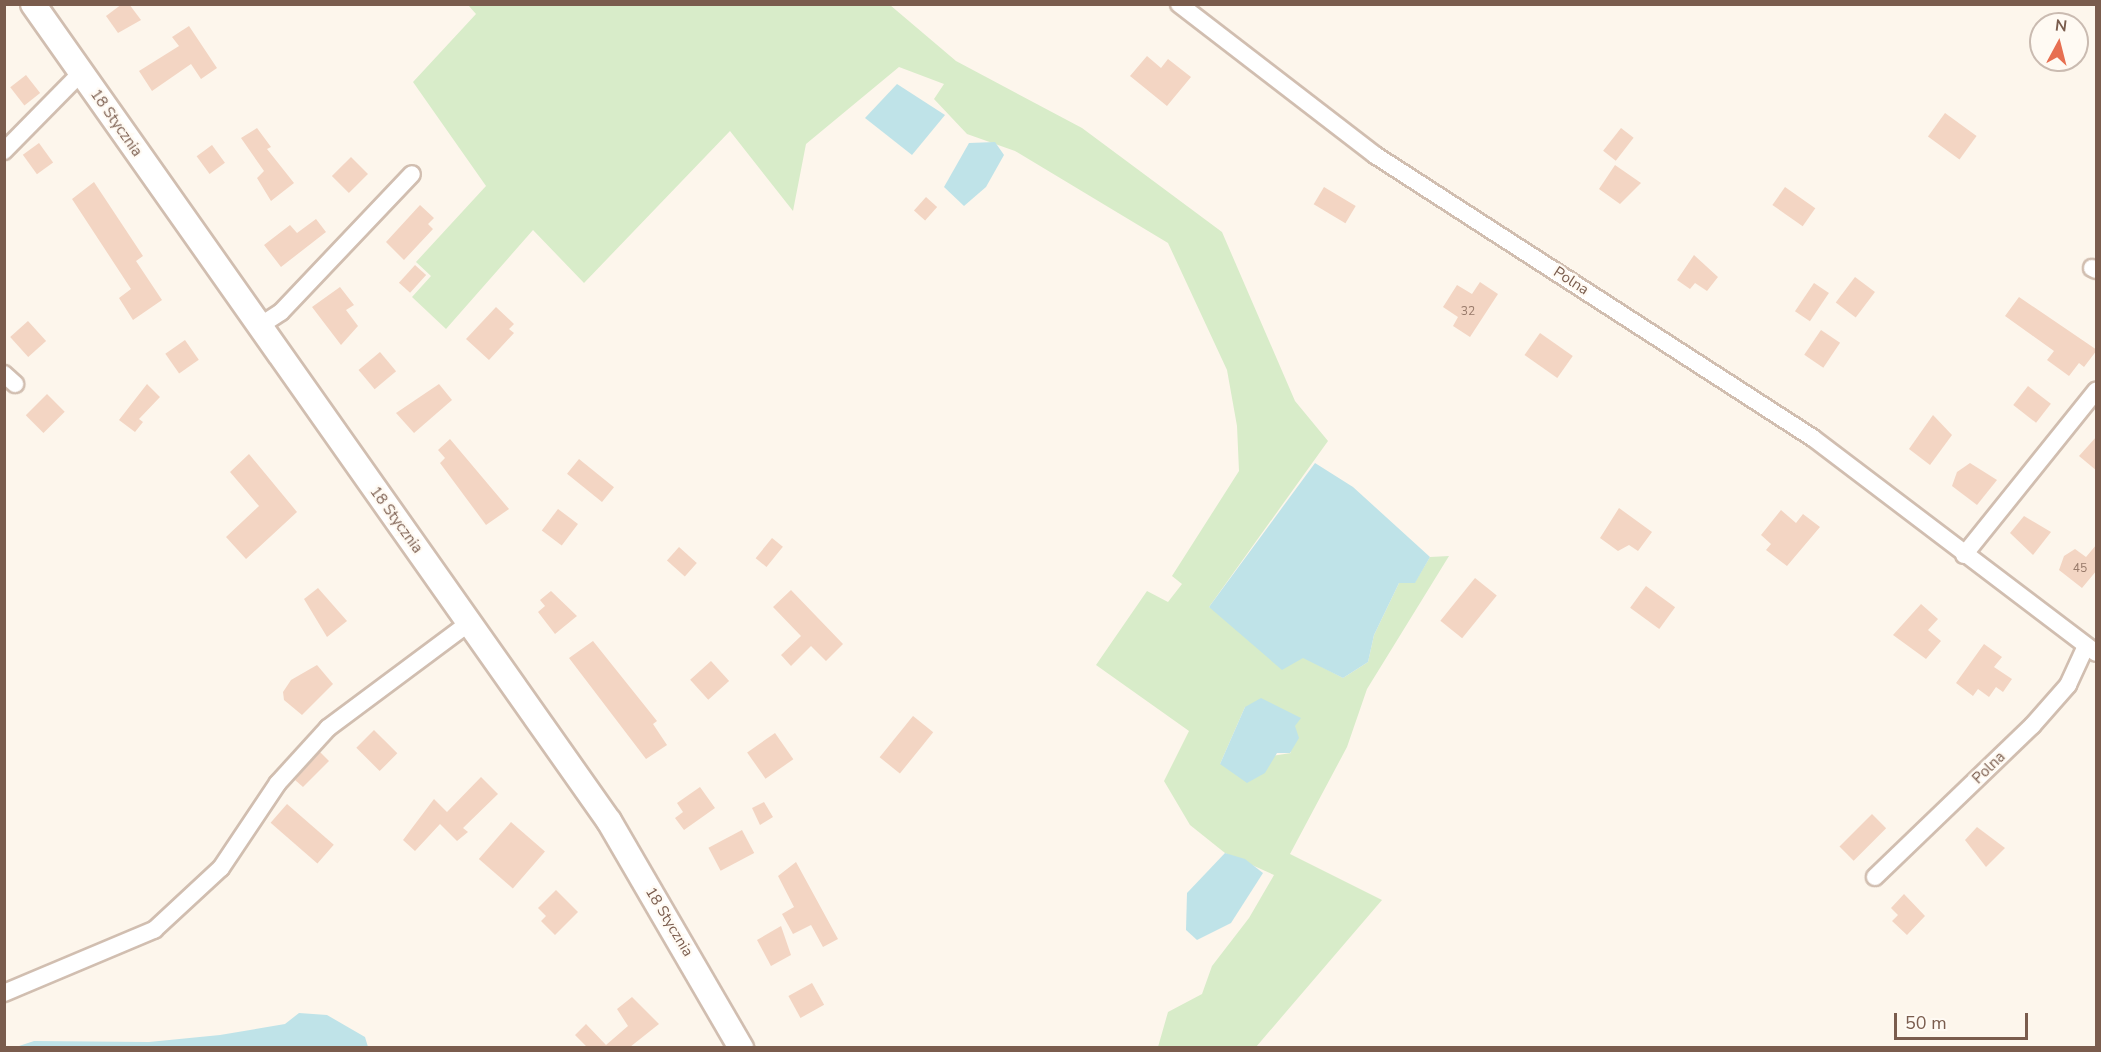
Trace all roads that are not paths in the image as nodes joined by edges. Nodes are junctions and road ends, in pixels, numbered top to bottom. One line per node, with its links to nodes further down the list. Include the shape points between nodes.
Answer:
1 (33, 4): 3 (street, 18 Stycznia)
2 (1179, 4): 8 (street, Polna, via 1375,155 1813,438)
3 (81, 73): 4 (street); 6 (street, 18 Stycznia)
4 (4, 151)
5 (412, 174): 6 (street, via 281,312)
6 (258, 327): 9 (street, 18 Stycznia)
7 (2097, 391): 8 (street)
8 (1964, 555): 10 (street, Polna)
9 (470, 622): 12 (street, via 328,728 278,783 221,868 154,930); 13 (street, 18 Stycznia, via 609,821)
10 (2091, 650): 11 (street, Polna, via 2068,685 2032,726)
11 (1875, 877)
12 (4, 993)
13 (741, 1047)

